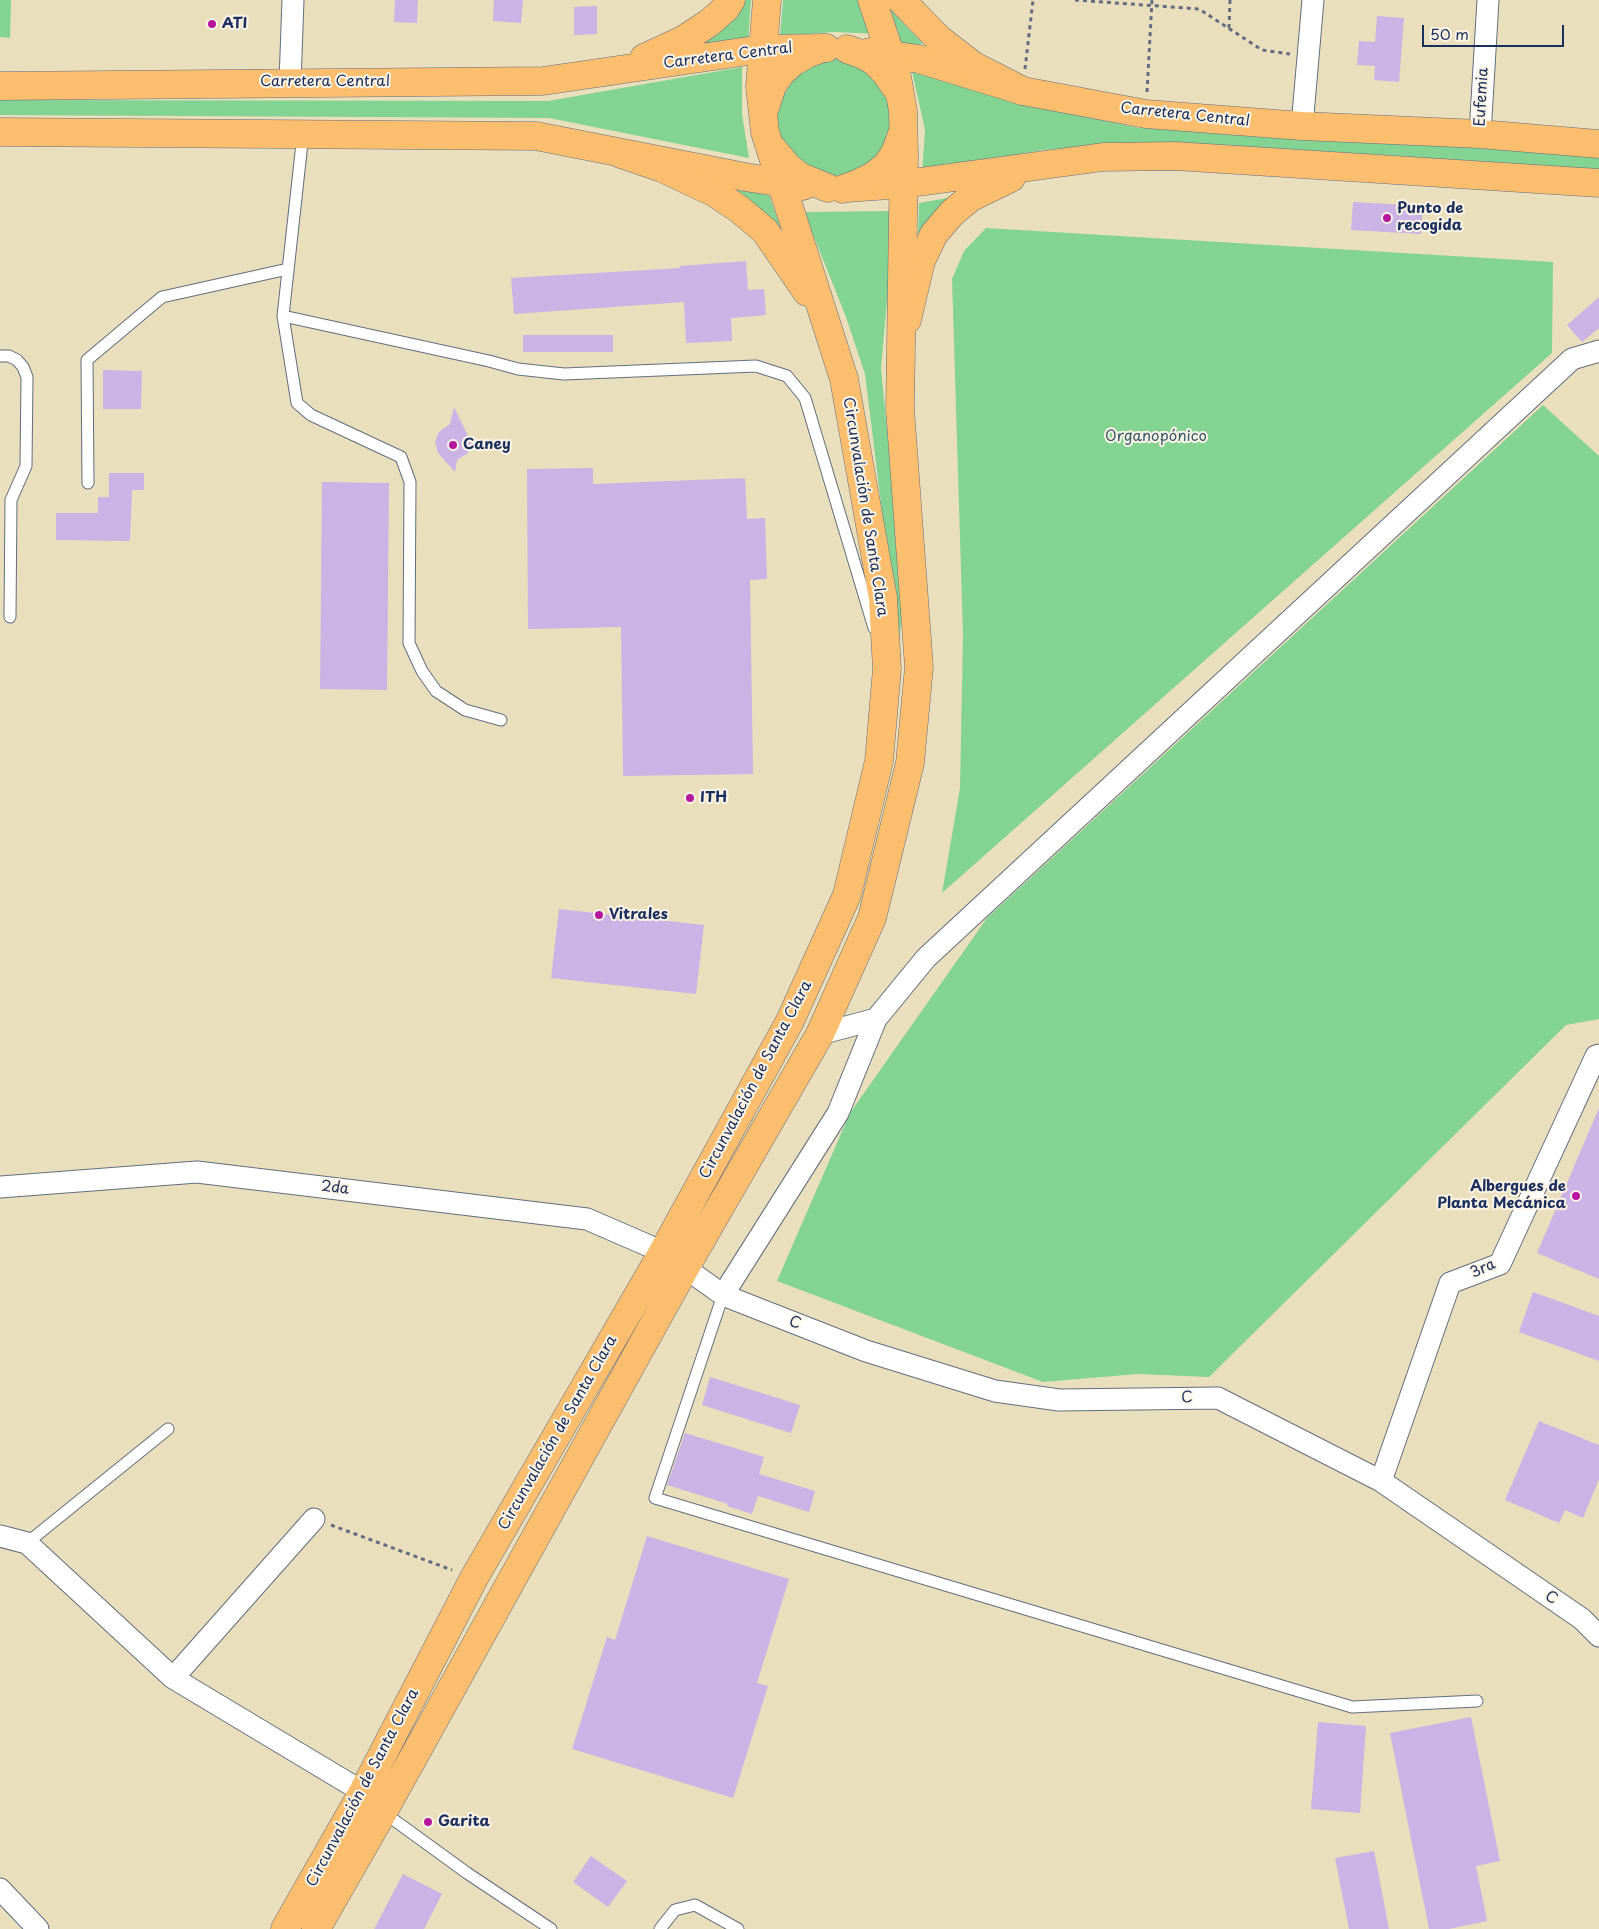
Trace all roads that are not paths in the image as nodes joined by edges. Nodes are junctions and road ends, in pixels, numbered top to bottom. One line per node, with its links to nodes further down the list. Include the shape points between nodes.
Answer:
1 (293, 0): 12 (street)
2 (731, 0): 11 (main road, via 709,24 683,40)
3 (767, 0): 9 (main road, Circunvalación de Santa Clara)
4 (872, 0): 10 (main road, Circunvalación de Santa Clara)
5 (901, 0): 14 (main road, via 939,39 967,60)
6 (1313, 0): 17 (street)
7 (1488, 0): 20 (street, Eufemia)
8 (835, 48): 9 (main road, Carretera Central); 10 (main road, Carretera Central); 15 (main road, via 868,58 885,72 900,97); 16 (main road, via 800,58 781,73 766,101)
9 (762, 49): 11 (main road, Carretera Central); 16 (main road, Circunvalación de Santa Clara, via 760,87)
10 (890, 54): 14 (main road, Carretera Central, via 918,59); 15 (main road, Circunvalación de Santa Clara)
11 (614, 72): 12 (main road, Carretera Central, via 544,81)
12 (290, 82): 13 (main road, Carretera Central)
13 (0, 86)
14 (1023, 92): 17 (main road, Carretera Central, via 1146,114)
15 (904, 117): 27 (main road, Circunvalación de Santa Clara); 28 (main road, via 901,138 886,166 859,183)
16 (764, 125): 25 (main road, Circunvalación de Santa Clara); 28 (main road, via 771,146 789,168 801,177)
17 (1302, 126): 20 (main road, Carretera Central)
18 (0, 132): 19 (main road)
19 (303, 134): 22 (main road, via 536,136); 30 (lane)
20 (1480, 134): 21 (main road, Carretera Central)
21 (1599, 144)
22 (621, 154): 25 (main road); 32 (main road, via 662,168 739,209 766,231)
23 (1103, 157): 24 (main road, via 1175,156); 27 (main road); 33 (main road, via 1006,179 970,198 952,213 934,234 921,261)
24 (1562, 180): 26 (main road); 29 (main road)
25 (782, 183): 28 (main road); 32 (main road, Circunvalación de Santa Clara)
26 (1599, 183)
27 (904, 184): 28 (main road); 33 (main road, Circunvalación de Santa Clara)
28 (835, 188)
29 (1599, 196)
30 (288, 269): 31 (lane); 36 (lane, via 162,297 87,360)
31 (283, 316): 38 (lane, via 518,369 564,374 756,366 787,376 805,398); 39 (lane, via 297,403 311,415 401,457 410,482 409,643 422,671 436,691 465,710)
32 (826, 320): 38 (main road, Circunvalación de Santa Clara, via 844,379 883,598)
33 (902, 343): 38 (main road, Circunvalación de Santa Clara)
34 (1599, 350): 40 (street, via 1572,360 926,958)
35 (0, 356): 37 (lane, via 17,360 27,377 26,466 11,500)
36 (88, 484)
37 (10, 617)
38 (903, 668): 41 (main road, Circunvalación de Santa Clara, via 910,763 872,918); 44 (main road, Circunvalación de Santa Clara, via 847,895)
39 (500, 720)
40 (876, 1019): 41 (street); 45 (street, via 838,1113)
41 (820, 1034): 44 (main road, Circunvalación de Santa Clara)
42 (1598, 1056): 47 (street, 3ra, via 1500,1264 1450,1283)
43 (0, 1187): 44 (street, 2da, via 197,1172 587,1219)
44 (674, 1260): 45 (street, 2da); 54 (main road, Circunvalación de Santa Clara, via 474,1578); 55 (main road, Circunvalación de Santa Clara)
45 (723, 1295): 47 (street, C, via 866,1352 995,1391 1059,1400 1218,1398); 53 (lane, via 655,1498 1352,1707)
46 (168, 1429): 50 (lane)
47 (1381, 1481): 51 (street, C, via 1582,1619)
48 (314, 1519): 52 (street)
49 (0, 1536): 50 (street)
50 (27, 1543): 52 (street)
51 (1599, 1636)
52 (173, 1678): 54 (street)
53 (1477, 1701)
54 (363, 1792): 58 (main road, Circunvalación de Santa Clara)
55 (383, 1812): 59 (main road, Circunvalación de Santa Clara); 60 (lane, via 466,1873)
56 (0, 1889): 57 (street)
57 (38, 1929)
58 (285, 1929)
59 (316, 1929)
60 (552, 1929)
61 (660, 1929): 62 (lane, via 675,1910 695,1905)
62 (738, 1929)

